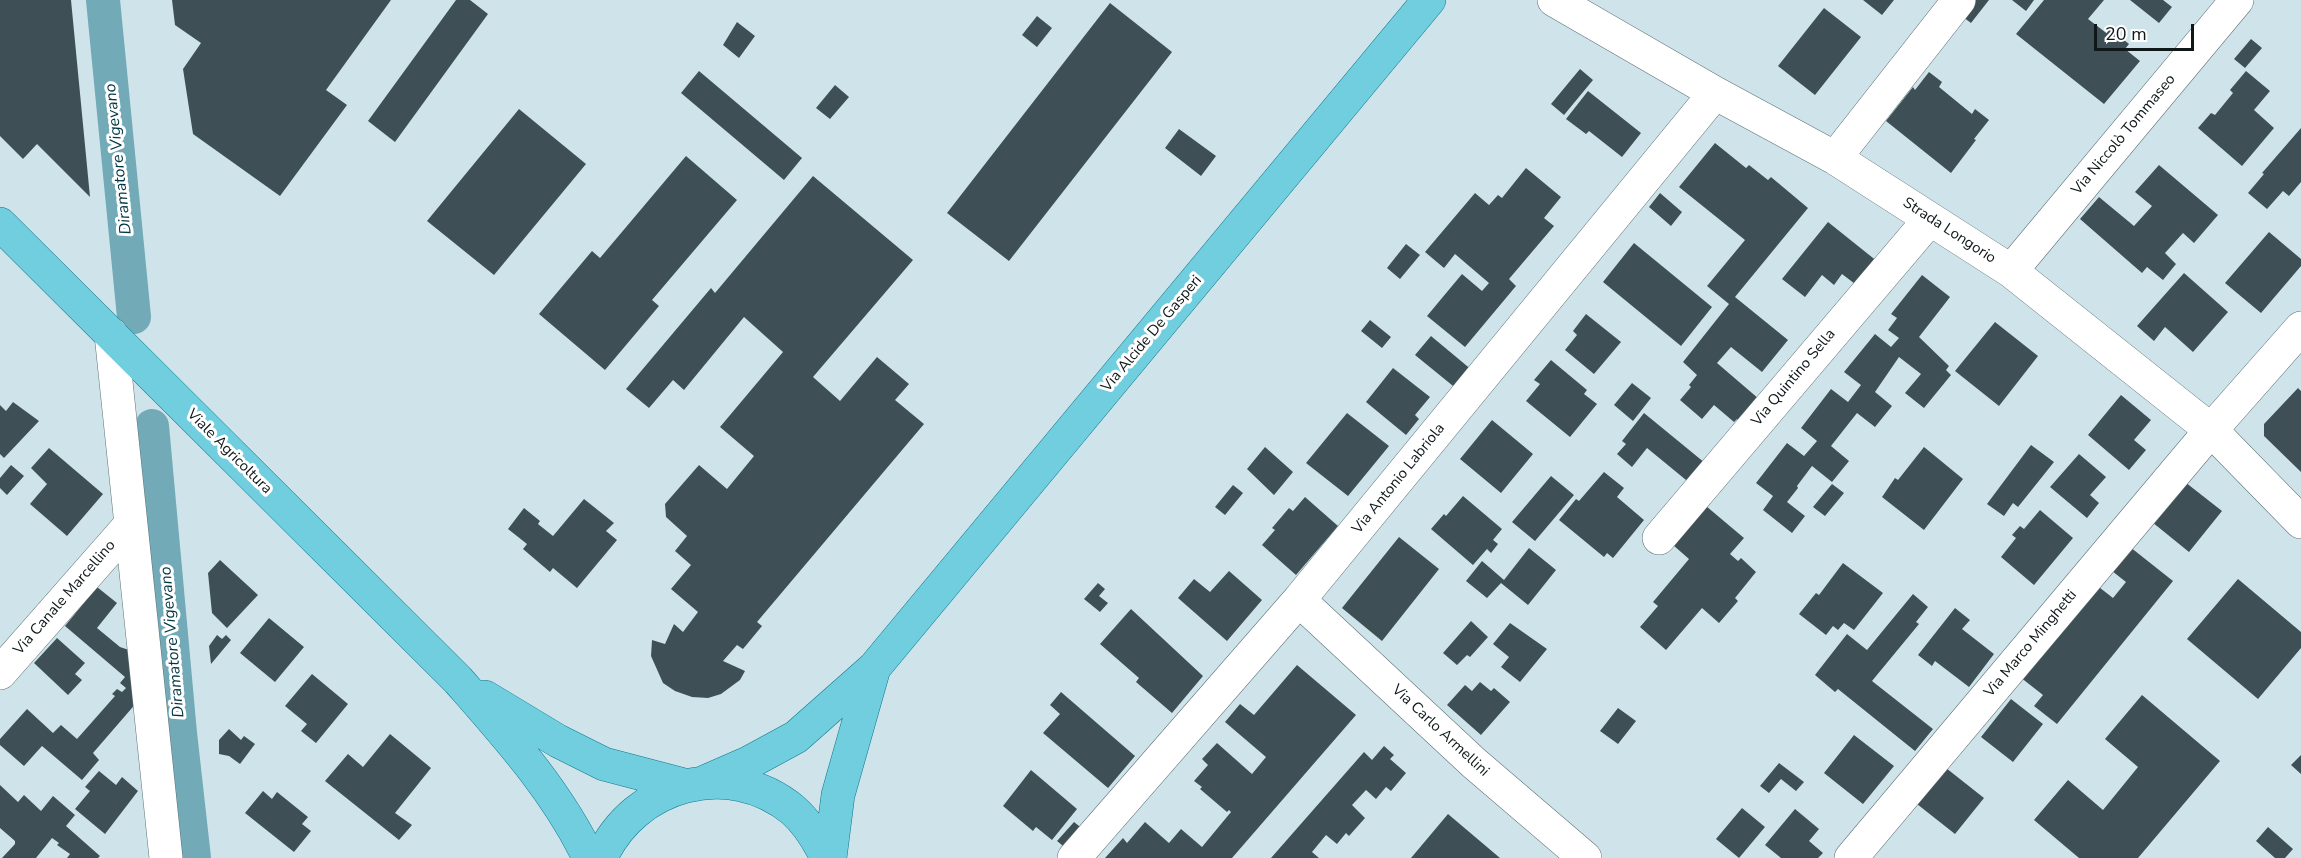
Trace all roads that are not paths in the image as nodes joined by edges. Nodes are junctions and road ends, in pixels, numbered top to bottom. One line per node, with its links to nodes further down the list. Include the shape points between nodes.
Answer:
1 (1429, 0): 17 (main road, Via Alcide De Gasperi)
2 (1554, 0): 5 (street, Strada Longorio)
3 (1959, 0): 6 (street)
4 (2237, 0): 9 (street, Via Niccolò Tommaseo)
5 (1715, 93): 6 (street, Strada Longorio); 16 (street, Via Antonio Labriola)
6 (1835, 158): 7 (street, Strada Longorio)
7 (1930, 219): 9 (street, Strada Longorio); 15 (street, Via Quintino Sella)
8 (0, 224): 11 (main road, Viale Agricoltura)
9 (2011, 271): 12 (street, Strada Longorio)
10 (2301, 328): 12 (street, Via Marco Minghetti)
11 (115, 339): 14 (street); 19 (main road, Viale Agricoltura)
12 (2211, 430): 13 (street, Strada Longorio); 27 (street, Via Marco Minghetti)
13 (2301, 522)
14 (131, 524): 18 (street, Via Canale Marcellino); 21 (street)
15 (1659, 538)
16 (1299, 600): 25 (street, Via Antonio Labriola); 26 (street, Via Carlo Armellini, via 1474,763)
17 (874, 668): 20 (main road, Via Alcide De Gasperi, via 795,737 750,762); 24 (main road, Via Alcide De Gasperi, via 838,795)
18 (0, 673)
19 (458, 680): 20 (main road, Viale Agricoltura, via 558,741 604,764); 22 (main road, Viale Agricoltura, via 560,803)
20 (693, 784): 23 (main road, Viale Agricoltura, via 654,798 628,817 608,842); 24 (main road, Viale Agricoltura, via 734,783 765,793 792,810)
21 (166, 858)
22 (589, 858)
23 (602, 858)
24 (829, 858)
25 (1074, 858)
26 (1585, 858)
27 (1851, 858)

